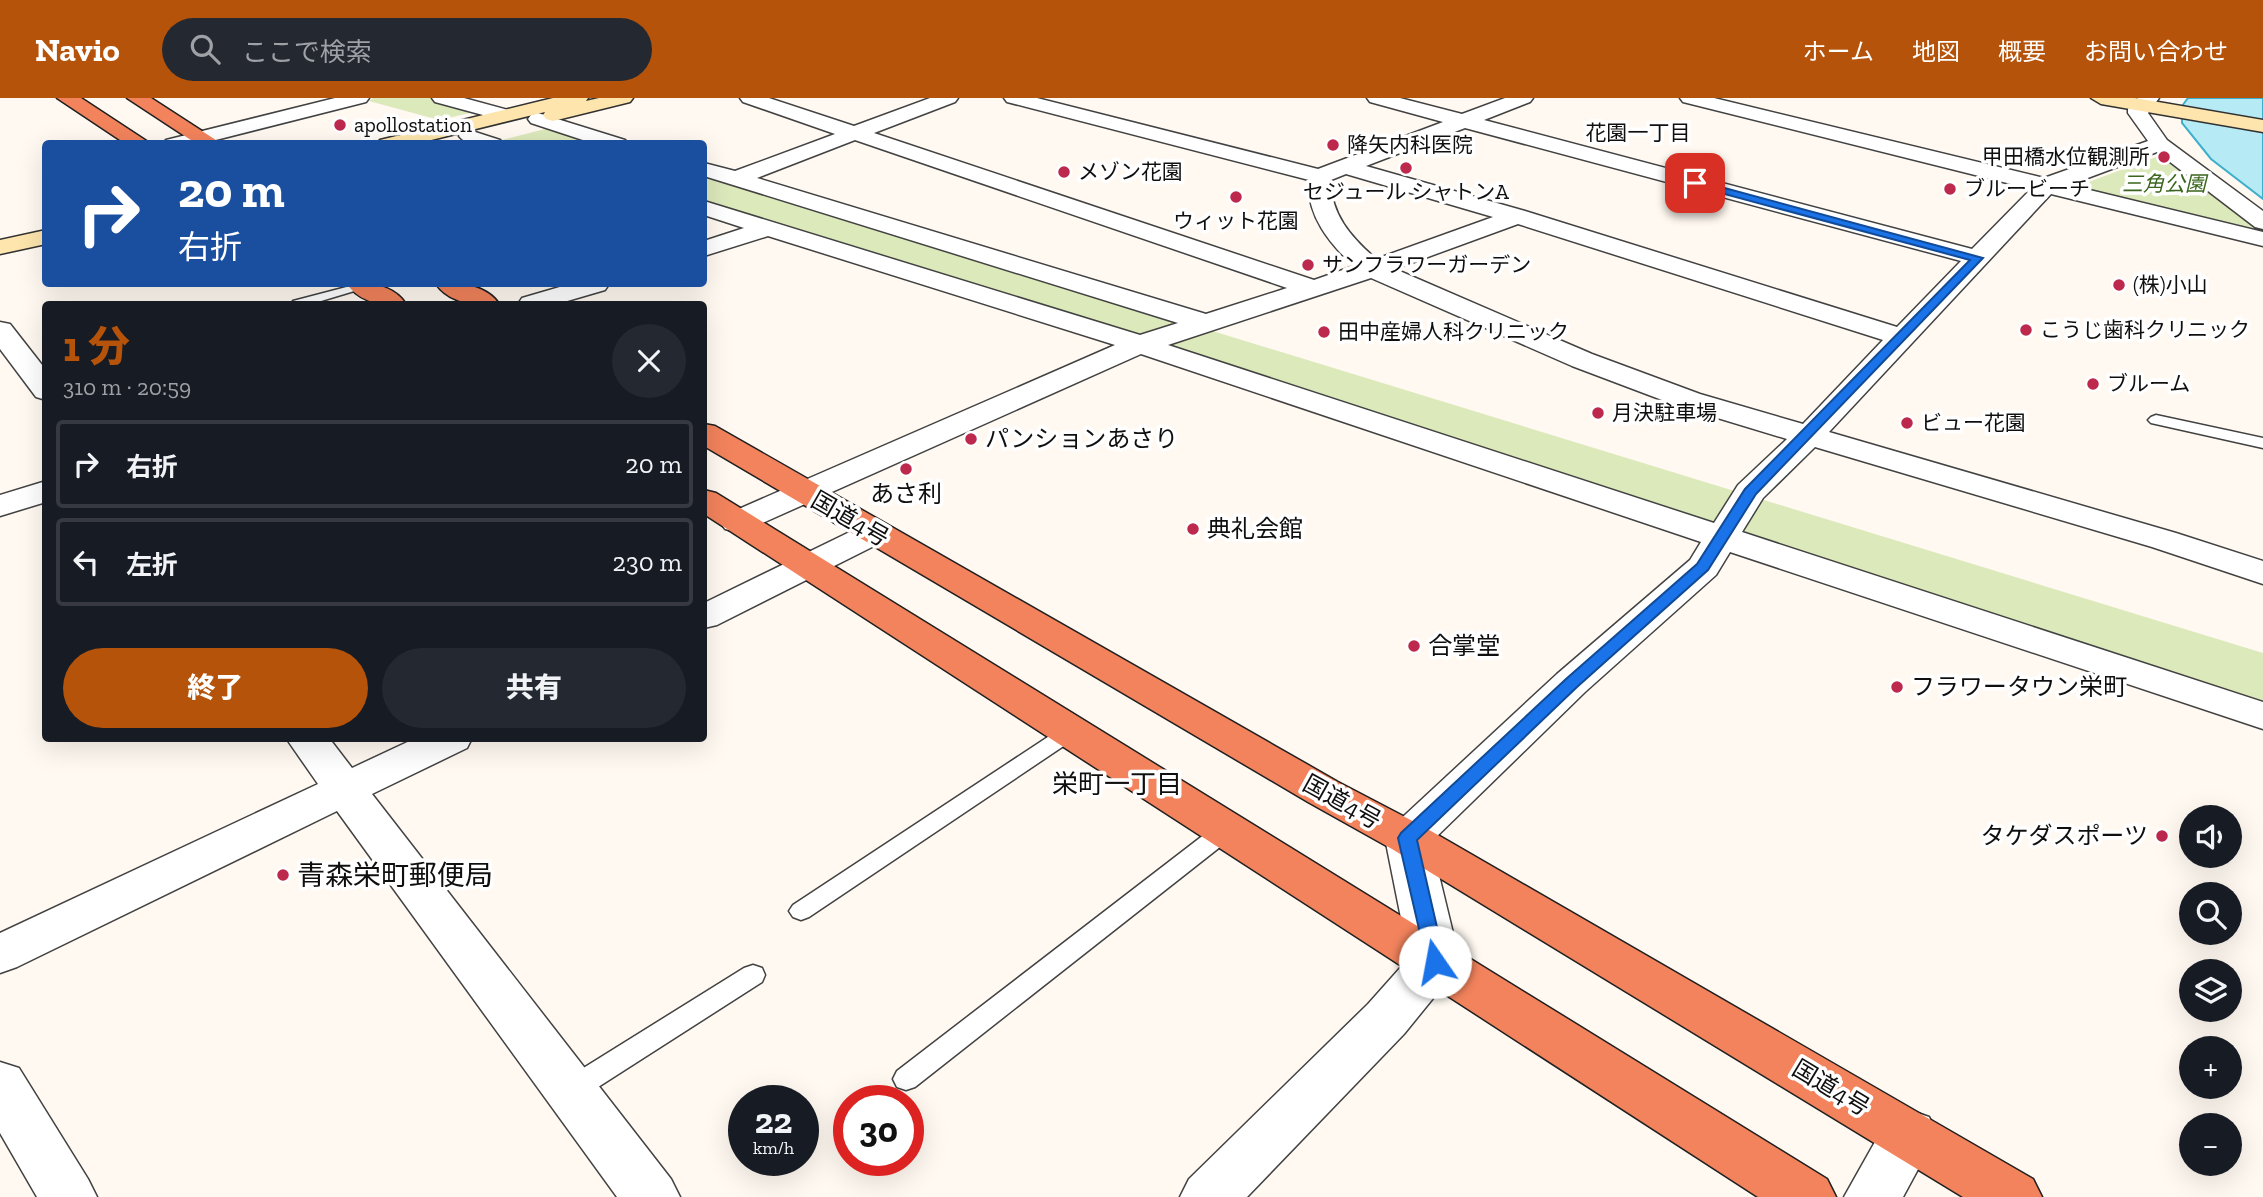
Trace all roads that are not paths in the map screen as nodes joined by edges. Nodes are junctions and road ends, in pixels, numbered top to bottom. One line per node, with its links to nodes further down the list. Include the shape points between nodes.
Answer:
1 (67, 98): 21 (highway)
2 (136, 98): 22 (highway)
3 (359, 98): 22 (street)
4 (442, 98): 15 (street)
5 (578, 98): 15 (street)
6 (623, 98): 16 (street)
7 (750, 98): 19 (street)
8 (948, 98): 19 (street)
9 (1014, 98): 30 (street)
10 (1377, 98): 17 (street)
11 (1523, 98): 17 (street)
12 (1690, 98): 32 (street)
13 (2101, 98): 14 (street)
14 (2150, 104): 18 (street); 27 (street, via 2138,113)
15 (506, 115): 23 (street)
16 (537, 119): 20 (street); 26 (street)
17 (1463, 121): 28 (street); 43 (street)
18 (2263, 126)
19 (854, 133): 31 (street); 49 (street)
20 (470, 136): 24 (street); 25 (street)
21 (135, 140)
22 (207, 140)
23 (403, 140)
24 (454, 140)
25 (482, 140)
26 (605, 140)
27 (2160, 144): 32 (street); 35 (street)
28 (1347, 167): 30 (street); 34 (street)
29 (707, 170): 31 (street)
30 (1320, 176): 44 (street, via 1319,194 1330,223 1342,242)
31 (735, 179): 54 (street)
32 (2047, 185): 40 (street); 43 (street)
33 (707, 209): 37 (street)
34 (1517, 216): 44 (street); 56 (street)
35 (2263, 222)
36 (42, 224): 38 (street)
37 (768, 228): 42 (street); 57 (street)
38 (0, 233)
39 (42, 238): 41 (street)
40 (2263, 239)
41 (0, 247)
42 (707, 248)
43 (1978, 258): 56 (street)
44 (1372, 269): 49 (street); 61 (street, via 1632,380)
45 (355, 287): 50 (lane)
46 (365, 287): 51 (highway)
47 (455, 287): 52 (highway)
48 (586, 287): 53 (street)
49 (1313, 289): 54 (street)
50 (308, 301)
51 (388, 301)
52 (480, 301)
53 (541, 301)
54 (1206, 323): 57 (street)
55 (2, 335): 58 (street)
56 (1901, 337): 61 (street)
57 (1139, 345): 64 (street); 68 (street)
58 (42, 385)
59 (2155, 421): 62 (lane)
60 (707, 435): 64 (highway, 国道4号)
61 (1809, 435): 68 (street, via 1750,492); 70 (street)
62 (2263, 443)
63 (42, 492): 65 (street)
64 (803, 492): 66 (street); 67 (highway, 国道4号)
65 (0, 506)
66 (720, 511): 69 (highway)
67 (874, 533): 69 (street); 78 (highway, 国道4号)
68 (1722, 539): 72 (street); 78 (street, via 1703,567 1571,683)
69 (808, 567): 71 (street); 73 (highway)
70 (2263, 573)
71 (707, 616)
72 (2263, 716)
73 (1070, 732): 77 (highway); 79 (lane)
74 (309, 742): 76 (street)
75 (445, 742): 76 (street)
76 (345, 790): 80 (street); 85 (street)
77 (1226, 830): 81 (highway); 83 (lane)
78 (1408, 838): 81 (street); 86 (highway, 国道4号)
79 (802, 911)
80 (0, 954)
81 (1435, 962): 89 (street, via 1386,1019); 90 (highway)
82 (753, 975): 85 (lane)
83 (906, 1079)
84 (0, 1084): 87 (street)
85 (571, 1090): 88 (street)
86 (1909, 1135): 91 (street); 92 (highway, 国道4号)
87 (68, 1197)
88 (651, 1197)
89 (1209, 1197)
90 (1807, 1197)
91 (1872, 1197)
92 (2013, 1197)

